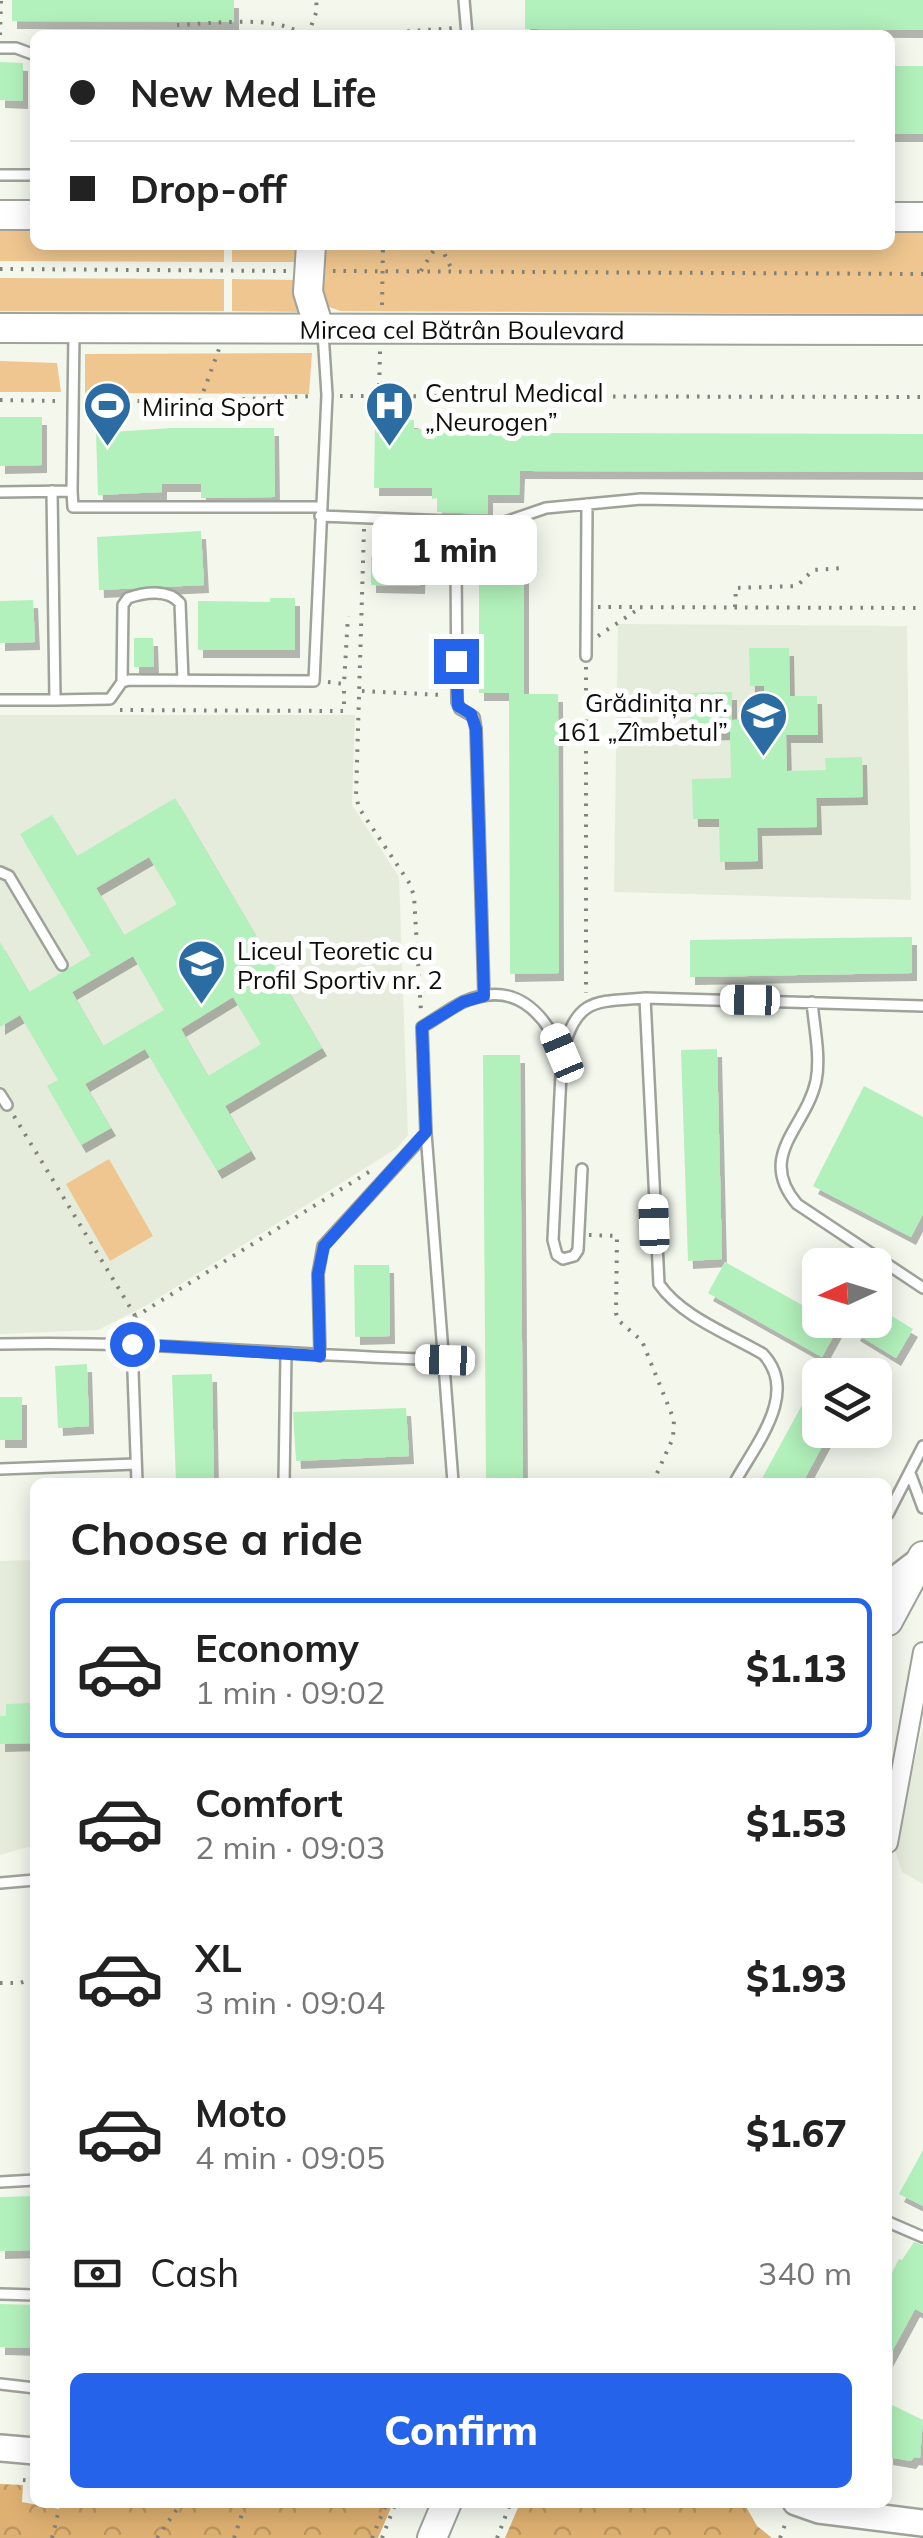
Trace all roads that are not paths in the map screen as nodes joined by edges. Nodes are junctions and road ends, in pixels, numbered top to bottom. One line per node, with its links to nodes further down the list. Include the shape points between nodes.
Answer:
1 (464, 0): 2 (lane)
2 (467, 30)
3 (0, 48): 4 (lane)
4 (30, 53)
5 (0, 174): 6 (lane)
6 (30, 174)
7 (0, 215): 8 (main road)
8 (30, 216)
9 (895, 217): 10 (main road)
10 (923, 217)
11 (316, 258): 13 (main road, via 308,292)
12 (0, 328): 14 (main road, Mircea cel Bătrân Boulevard)
13 (321, 328): 14 (main road, Mircea cel Bătrân Boulevard); 15 (main road, Mircea cel Bătrân Boulevard); 21 (lane, via 327,396)
14 (74, 329): 16 (lane)
15 (923, 330)
16 (72, 490): 17 (lane); 21 (lane, via 73,507)
17 (52, 491): 18 (lane); 27 (lane)
18 (0, 492)
19 (587, 504): 20 (lane); 21 (lane, via 546,508 502,523); 23 (lane)
20 (923, 504)
21 (320, 512): 24 (lane, via 314,681)
22 (456, 560): 30 (lane, via 458,706 471,714 476,729)
23 (586, 656)
24 (184, 680): 25 (lane); 25 (lane, via 180,603 170,594 149,594 122,606)
25 (122, 682): 27 (lane, via 110,698)
26 (0, 700): 27 (lane)
27 (55, 700)
28 (0, 872): 29 (lane, via 10,876)
29 (62, 965)
30 (484, 996): 34 (lane, via 524,1001 544,1018); 37 (lane, via 422,1027)
31 (645, 998): 32 (lane); 34 (lane, via 580,1010); 52 (lane, via 659,1284 682,1308 763,1354 778,1378 776,1404)
32 (812, 1002): 33 (lane); 39 (lane, via 818,1078 781,1154 787,1192)
33 (923, 1006)
34 (562, 1053): 38 (lane, via 553,1240 562,1260 574,1256 581,1234)
35 (0, 1094): 36 (lane)
36 (6, 1105)
37 (426, 1132): 43 (lane, via 324,1246); 44 (lane)
38 (582, 1169)
39 (923, 1288)
40 (0, 1344): 41 (lane)
41 (132, 1344): 42 (lane); 46 (lane)
42 (286, 1354): 43 (lane); 50 (lane)
43 (320, 1356): 44 (lane)
44 (445, 1360): 51 (lane)
45 (923, 1446): 48 (lane)
46 (136, 1464): 47 (lane); 49 (lane)
47 (0, 1469)
48 (910, 1472): 53 (lane); 54 (lane)
49 (137, 1478)
50 (284, 1478)
51 (453, 1478)
52 (737, 1478)
53 (892, 1506)
54 (923, 1508)
55 (922, 1558): 56 (main road); 57 (main road)
56 (892, 1583)
57 (892, 1614)
58 (923, 1652): 59 (street)
59 (892, 1821)
60 (30, 1880): 61 (lane)
61 (0, 1882)
62 (30, 2180): 63 (lane)
63 (0, 2182)
64 (892, 2224): 65 (lane)
65 (923, 2236)
66 (0, 2294): 67 (lane)
67 (30, 2295)
68 (0, 2384): 69 (lane)
69 (30, 2387)
70 (0, 2448): 71 (main road)
71 (30, 2451)
72 (444, 2508): 75 (main road)
73 (791, 2512): 74 (main road)
74 (923, 2524)
75 (432, 2538)

